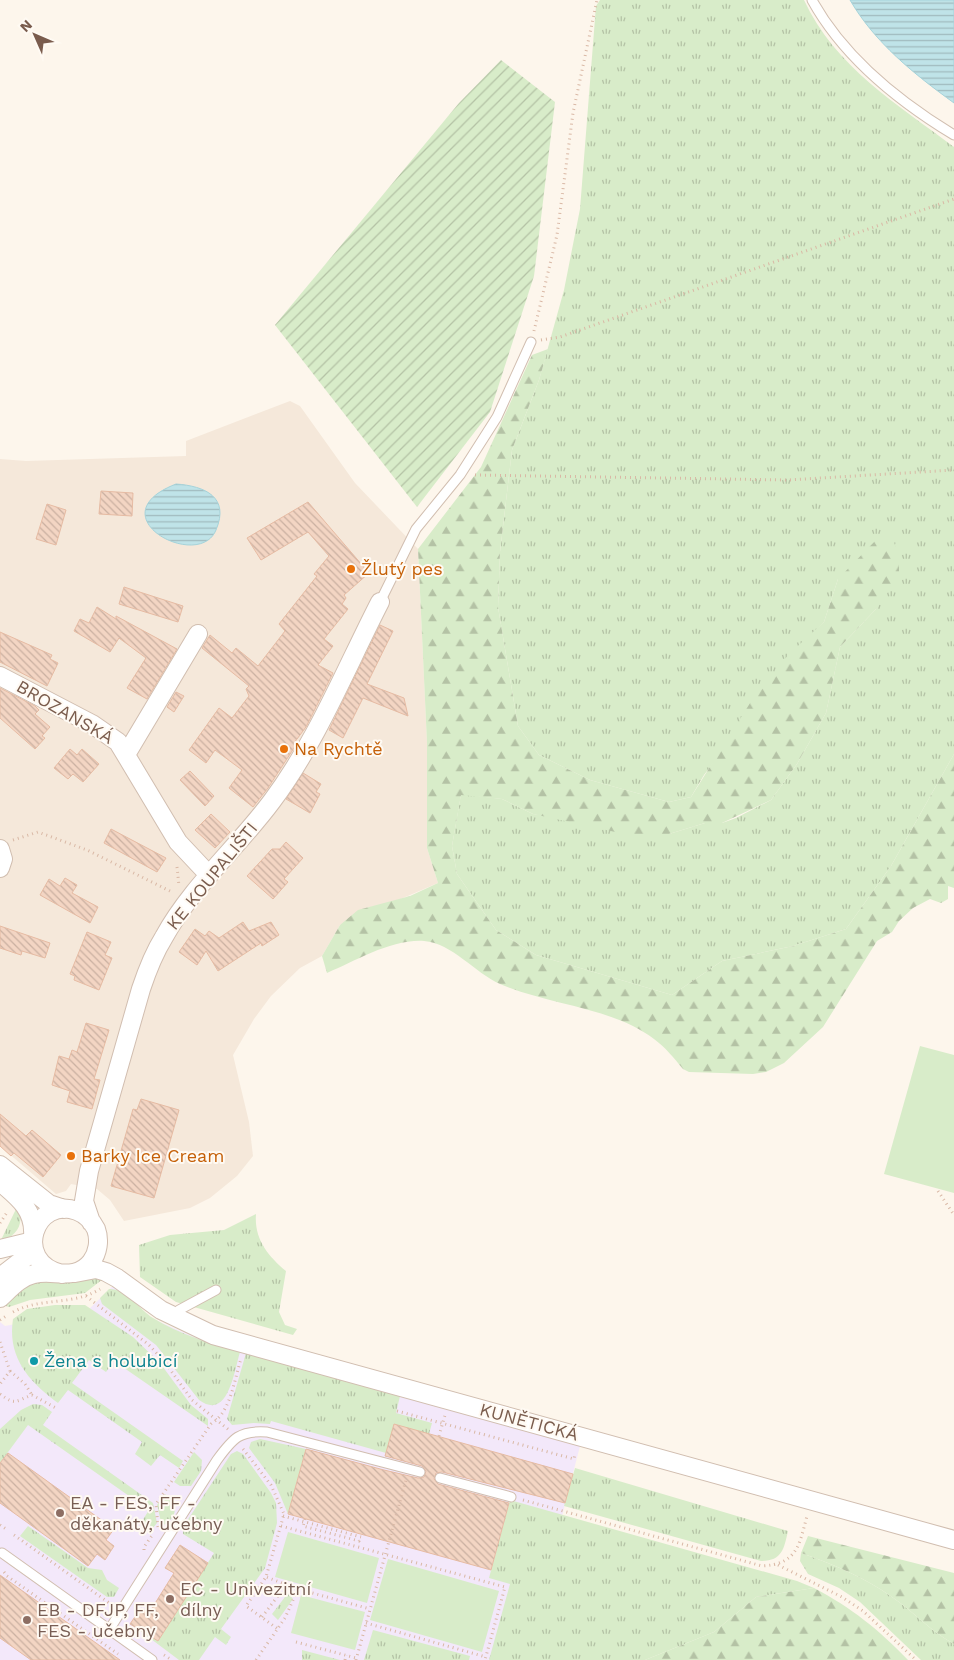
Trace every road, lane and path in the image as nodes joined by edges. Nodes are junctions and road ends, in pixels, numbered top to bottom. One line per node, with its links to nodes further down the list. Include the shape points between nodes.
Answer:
1 (597, 0): 5 (path, via 574,113 557,235)
2 (812, 0): 3 (lane, via 847,52 898,95)
3 (954, 135)
4 (954, 198): 5 (path, via 560,337)
5 (531, 342): 7 (lane, via 497,417)
6 (954, 470): 7 (path, via 788,480)
7 (460, 475): 8 (lane, via 416,529)
8 (380, 602): 14 (street, KE KOUPALIŠTI, via 304,751 273,800)
9 (198, 634): 11 (street, BROZANSKÁ)
10 (0, 676): 11 (street, BROZANSKÁ, via 108,733)
11 (127, 753): 14 (street, BROZANSKÁ, via 178,842)
12 (5, 845): 13 (street); 15 (path, via 38,832 87,850)
13 (0, 868)
14 (209, 875): 17 (street, KE KOUPALIŠTI, via 165,935 151,960)
15 (177, 895)
16 (0, 1164): 20 (street, via 49,1204)
17 (89, 1170): 20 (street, KE KOUPALIŠTI); 22 (street, KE KOUPALIŠTI, via 84,1201)
18 (0, 1182): 23 (street, via 29,1211)
19 (938, 1191): 21 (path)
20 (66, 1209): 22 (street, via 79,1212); 23 (street, via 51,1212 41,1220)
21 (954, 1215)
22 (94, 1228): 25 (street, via 98,1244 95,1255 85,1268); 26 (street, KUNĚTICKÁ, via 105,1264)
23 (33, 1243): 24 (street); 25 (street, via 44,1267); 27 (street)
24 (0, 1249)
25 (68, 1274): 26 (street, KUNĚTICKÁ, via 96,1269); 27 (street, KUNĚTICKÁ, via 35,1273)
26 (117, 1278): 29 (path); 30 (street, KUNĚTICKÁ)
27 (3, 1287)
28 (216, 1290): 30 (lane)
29 (86, 1296): 31 (path, via 30,1304); 40 (path, via 149,1345 192,1400)
30 (168, 1314): 41 (street, KUNĚTICKÁ, via 213,1335)
31 (0, 1320)
32 (0, 1342): 34 (path)
33 (238, 1366): 40 (path)
34 (10, 1371): 35 (path); 37 (path)
35 (0, 1384)
36 (0, 1394): 37 (path, via 11,1402)
37 (32, 1395): 38 (path)
38 (56, 1408)
39 (397, 1411): 41 (path, via 574,1459)
40 (218, 1420): 42 (path); 57 (path, via 211,1424 156,1504 159,1525 144,1547)
41 (580, 1436): 47 (street, KUNĚTICKÁ)
42 (235, 1438): 43 (lane, via 250,1431 267,1432); 48 (path, via 271,1485); 66 (lane, via 217,1460)
43 (409, 1469): 44 (lane); 56 (path)
44 (420, 1472)
45 (440, 1478): 46 (lane)
46 (511, 1496): 58 (path, via 762,1566)
47 (811, 1500): 54 (street, KUNĚTICKÁ); 58 (path, via 796,1551)
48 (283, 1516): 49 (path, bridge, via 360,1537 359,1541 303,1526); 51 (path)
49 (305, 1518)
50 (0, 1525): 52 (path)
51 (281, 1526): 56 (path); 60 (path)
52 (6, 1530)
53 (14, 1535): 64 (path)
54 (954, 1540)
55 (2, 1553): 70 (lane)
56 (385, 1554): 65 (path); 76 (path, via 505,1587)
57 (143, 1556)
58 (777, 1565): 81 (path, via 864,1611)
59 (2, 1568): 74 (path, via 23,1588 112,1651)
60 (266, 1577): 61 (path); 67 (path, via 246,1606)
61 (286, 1585): 62 (path); 67 (path)
62 (298, 1589): 65 (path); 69 (path)
63 (116, 1596): 64 (path)
64 (111, 1604): 66 (path)
65 (370, 1609): 68 (path)
66 (121, 1611): 70 (lane)
67 (262, 1617): 69 (path)
68 (366, 1623): 75 (path); 76 (path)
69 (278, 1628): 79 (path)
70 (109, 1630): 77 (lane)
71 (296, 1642): 73 (path)
72 (157, 1650): 78 (path)
73 (346, 1655): 75 (path); 80 (path)
74 (124, 1656)
75 (356, 1659)
76 (485, 1659)
77 (152, 1660)
78 (172, 1660)
79 (256, 1660)
80 (345, 1660)
81 (916, 1660)

